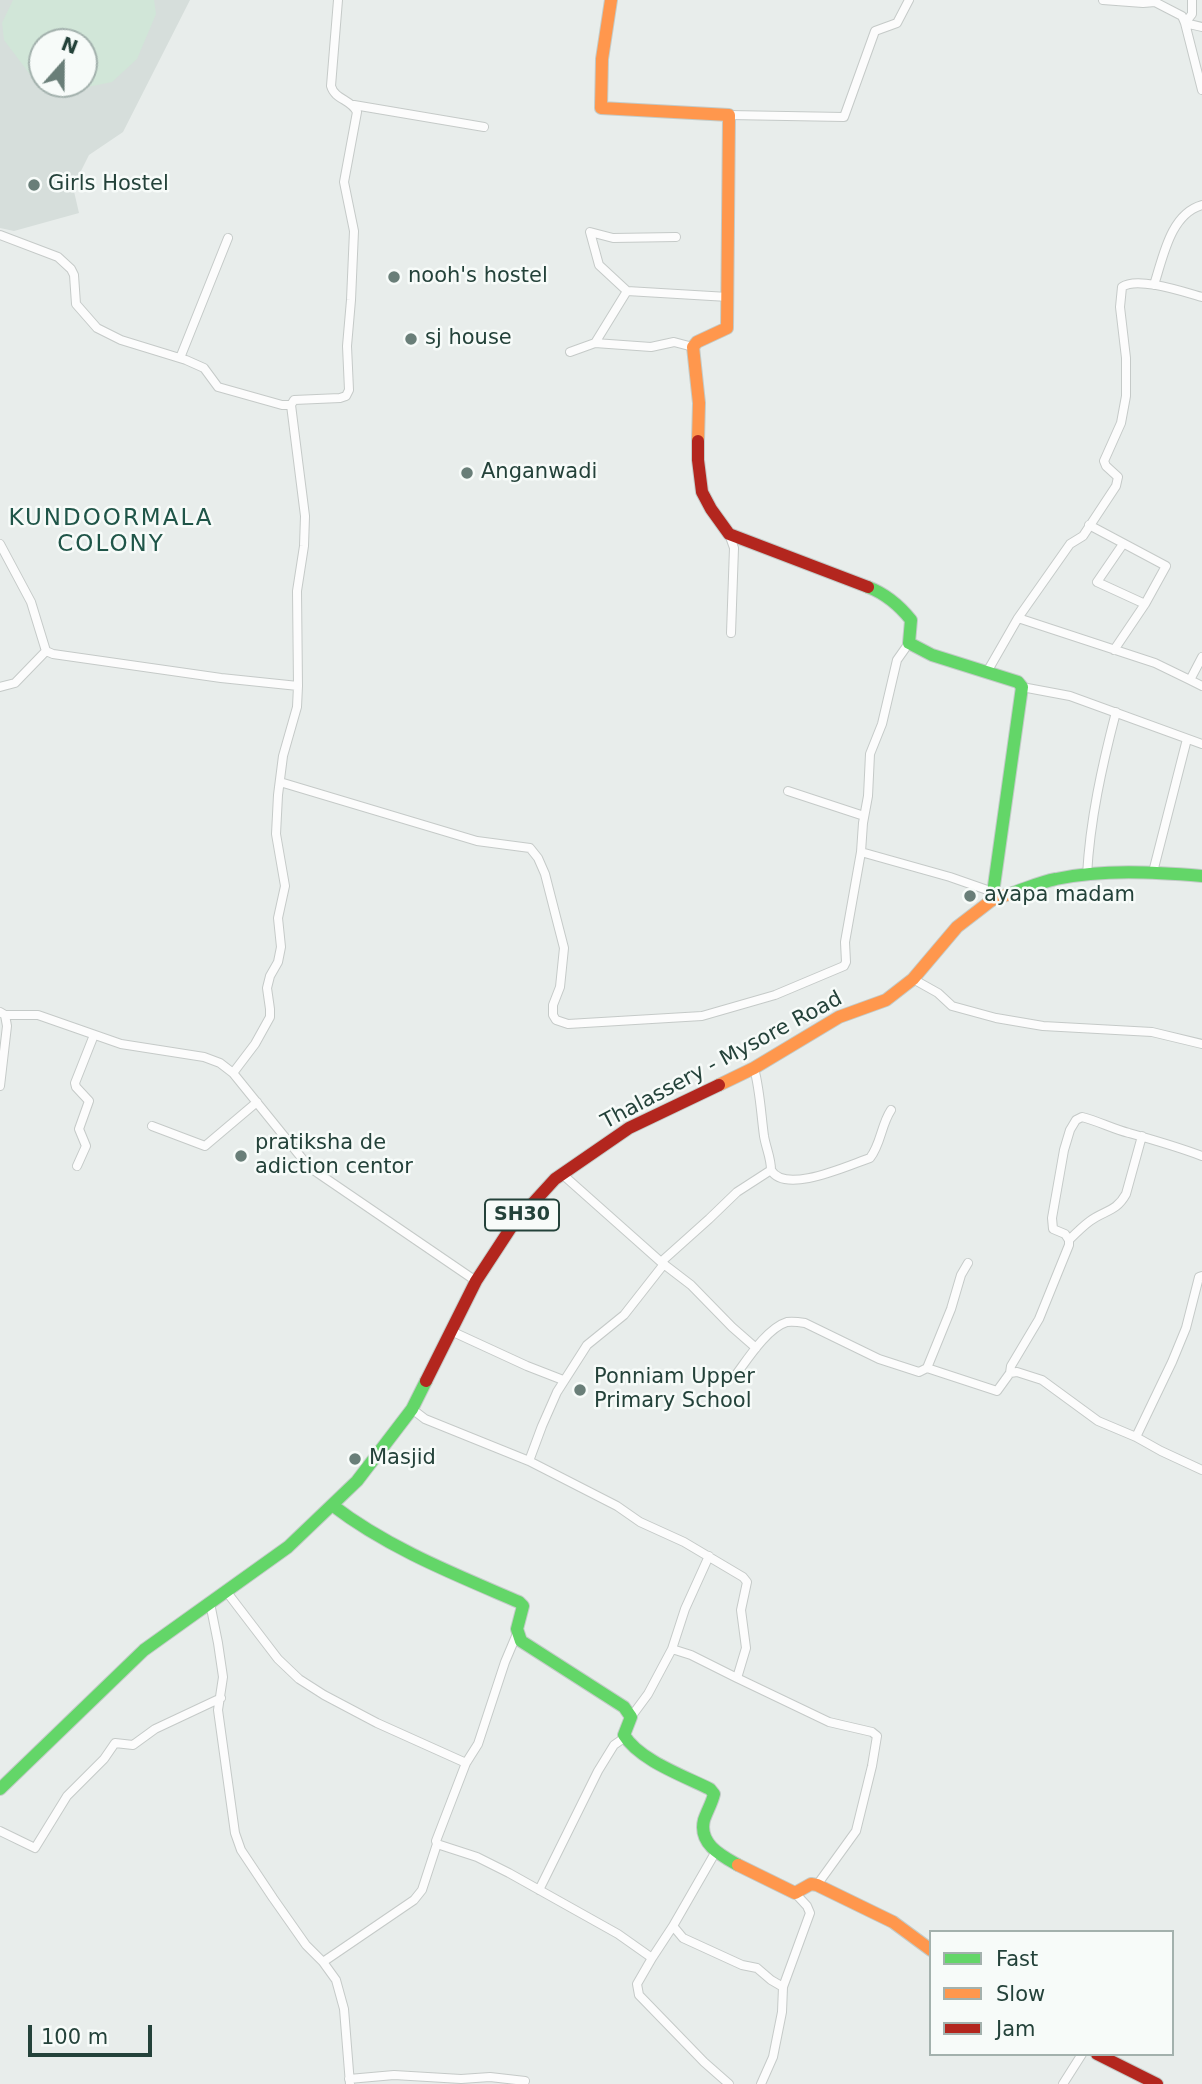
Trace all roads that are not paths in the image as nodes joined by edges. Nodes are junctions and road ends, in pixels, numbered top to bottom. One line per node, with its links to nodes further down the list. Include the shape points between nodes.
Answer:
1 (338, 0): 10 (street, via 331,86 337,97)
2 (611, 0): 11 (street, via 602,59 601,108)
3 (909, 0): 11 (street, via 897,23 875,31 844,117)
4 (1103, 0): 6 (street)
5 (1192, 0): 7 (street, via 1192,13)
6 (1153, 1): 7 (street, via 1182,16)
7 (1185, 23): 8 (street); 9 (street)
8 (1202, 27)
9 (1202, 90)
10 (354, 105): 12 (street); 25 (street, via 357,112 344,182 354,231 349,390 340,398 294,400)
11 (729, 115): 19 (street)
12 (484, 127)
13 (1202, 205): 17 (street, via 1183,216 1175,228)
14 (0, 235): 24 (street, via 58,257 71,269 76,304 97,328)
15 (676, 237): 18 (street, via 613,238 590,232 599,265)
16 (228, 238): 24 (street)
17 (1154, 285): 20 (street); 26 (street, via 1122,287 1126,396 1121,423 1104,461 1118,477)
18 (627, 291): 19 (street); 21 (street)
19 (728, 297): 22 (street, via 727,328)
20 (1202, 297)
21 (595, 343): 22 (street, via 651,347 674,342); 23 (street)
22 (693, 347): 27 (street, via 702,492)
23 (570, 352)
24 (180, 358): 25 (street, via 204,368 218,387)
25 (291, 405): 39 (street, via 305,516 297,591)
26 (1089, 525): 29 (street); 31 (street, via 1083,536 1070,544)
27 (729, 534): 32 (street, via 734,548); 33 (street, via 881,592 911,620)
28 (0, 544): 35 (street, via 31,602)
29 (1123, 544): 30 (street, via 1166,566); 30 (street, via 1097,582)
30 (1144, 604): 34 (street)
31 (1018, 618): 34 (street); 37 (street)
32 (731, 633)
33 (909, 643): 37 (street); 48 (street, via 897,660 870,754)
34 (1114, 650): 38 (street)
35 (46, 651): 39 (street); 41 (street, via 15,682)
36 (1202, 657): 38 (street)
37 (987, 672): 42 (street)
38 (1190, 680): 40 (street)
39 (298, 686): 46 (street)
40 (1202, 686)
41 (0, 687)
42 (1022, 687): 43 (street, via 1070,696); 53 (street)
43 (1116, 712): 44 (street); 51 (street, via 1089,838)
44 (1187, 739): 45 (street); 50 (street)
45 (1202, 744)
46 (280, 782): 49 (street, via 477,841 530,848 545,874 564,948 553,1015 568,1024 702,1016 775,995 841,968 846,962 845,942); 59 (street, via 276,834 285,886 278,918 281,947 267,988 270,1017)
47 (788, 791): 48 (street)
48 (864, 816): 49 (street)
49 (860, 852): 53 (street, via 950,877)
50 (1153, 872): 51 (street, Thalassery - Mysore Road / SH30); 52 (street, Thalassery - Mysore Road / SH30)
51 (1087, 875): 53 (street, Thalassery - Mysore Road / SH30)
52 (1202, 876)
53 (992, 896): 54 (street, Thalassery - Mysore Road / SH30, via 957,927)
54 (913, 979): 57 (street, via 952,1006 996,1018 1043,1026 1152,1032); 58 (street, Thalassery - Mysore Road / SH30, via 886,1000 839,1017)
55 (3, 1014): 56 (street, via 38,1015); 60 (street, via 7,1026)
56 (94, 1035): 59 (street, via 121,1044 204,1057); 66 (street, via 75,1083 89,1101 79,1129 85,1152)
57 (1202, 1044)
58 (754, 1068): 67 (street); 68 (street, Thalassery - Mysore Road / SH30, via 629,1128)
59 (233, 1073): 61 (street)
60 (0, 1086)
61 (257, 1102): 63 (street, via 205,1146); 73 (street, via 309,1167)
62 (891, 1110): 67 (street, via 870,1158 808,1178 782,1180)
63 (152, 1126)
64 (1142, 1136): 65 (street); 69 (street, via 1121,1203 1091,1220); 69 (street, via 1082,1117 1076,1120 1064,1150 1052,1218 1053,1229)
65 (1202, 1156)
66 (76, 1167)
67 (771, 1170): 70 (street, via 737,1192)
68 (562, 1174): 70 (street); 73 (street, Thalassery - Mysore Road / SH30, via 512,1226)
69 (1069, 1240): 77 (street, via 1039,1319)
70 (662, 1263): 75 (street); 79 (street, via 624,1315 587,1345)
71 (968, 1263): 76 (street)
72 (1202, 1276): 81 (street, via 1186,1328)
73 (476, 1281): 74 (street, Thalassery - Mysore Road / SH30)
74 (451, 1331): 79 (street); 80 (street, Thalassery - Mysore Road / SH30)
75 (756, 1348): 76 (street, via 787,1322 805,1323 897,1365 919,1372); 78 (street)
76 (927, 1368): 77 (street, via 997,1391)
77 (1010, 1373): 81 (street, via 1042,1380 1098,1421)
78 (735, 1376)
79 (563, 1380): 82 (street)
80 (412, 1409): 82 (street, via 425,1419); 84 (street, Thalassery - Mysore Road / SH30, via 357,1481)
81 (1136, 1437): 83 (street)
82 (529, 1461): 85 (street)
83 (1202, 1470)
84 (332, 1505): 86 (street, Thalassery - Mysore Road / SH30, via 288,1546); 88 (street, via 417,1558 519,1602 523,1606)
85 (709, 1556): 89 (street); 90 (street, via 747,1582 741,1611 746,1648)
86 (226, 1591): 87 (street, Thalassery - Mysore Road / SH30); 94 (street, via 299,1679 377,1723)
87 (210, 1603): 91 (street, via 223,1677); 95 (street, Thalassery - Mysore Road / SH30, via 144,1650)
88 (516, 1636): 92 (street, via 624,1707); 94 (street, via 478,1744)
89 (672, 1649): 90 (street); 92 (street)
90 (737, 1678): 99 (street, via 829,1722 877,1736 856,1831)
91 (221, 1698): 96 (street, via 133,1745 115,1743 68,1796 35,1848); 105 (street, via 218,1710 240,1850 306,1945)
92 (631, 1717): 93 (street)
93 (624, 1738): 98 (street, via 714,1794 703,1832); 100 (street, via 614,1745 598,1771)
94 (466, 1763): 97 (street)
95 (0, 1789)
96 (0, 1831)
97 (438, 1844): 100 (street, via 477,1857); 105 (street, via 414,1900)
98 (715, 1853): 101 (street); 102 (street)
99 (817, 1885): 101 (street); 103 (street, via 893,1922)
100 (539, 1890): 104 (street)
101 (795, 1893): 106 (street, via 810,1913)
102 (673, 1926): 104 (street); 106 (street, via 683,1938 757,1968)
103 (929, 1949)
104 (652, 1958): 112 (street, via 636,1984 639,1995)
105 (323, 1962): 109 (street, via 336,1980 344,2009)
106 (783, 1987): 113 (street, via 773,2057)
107 (1081, 2056): 114 (street)
108 (1101, 2056): 115 (street)
109 (349, 2081): 110 (street, via 394,2075)
110 (490, 2081): 111 (street)
111 (525, 2081)
112 (729, 2084)
113 (761, 2084)
114 (1063, 2084)
115 (1157, 2084)

